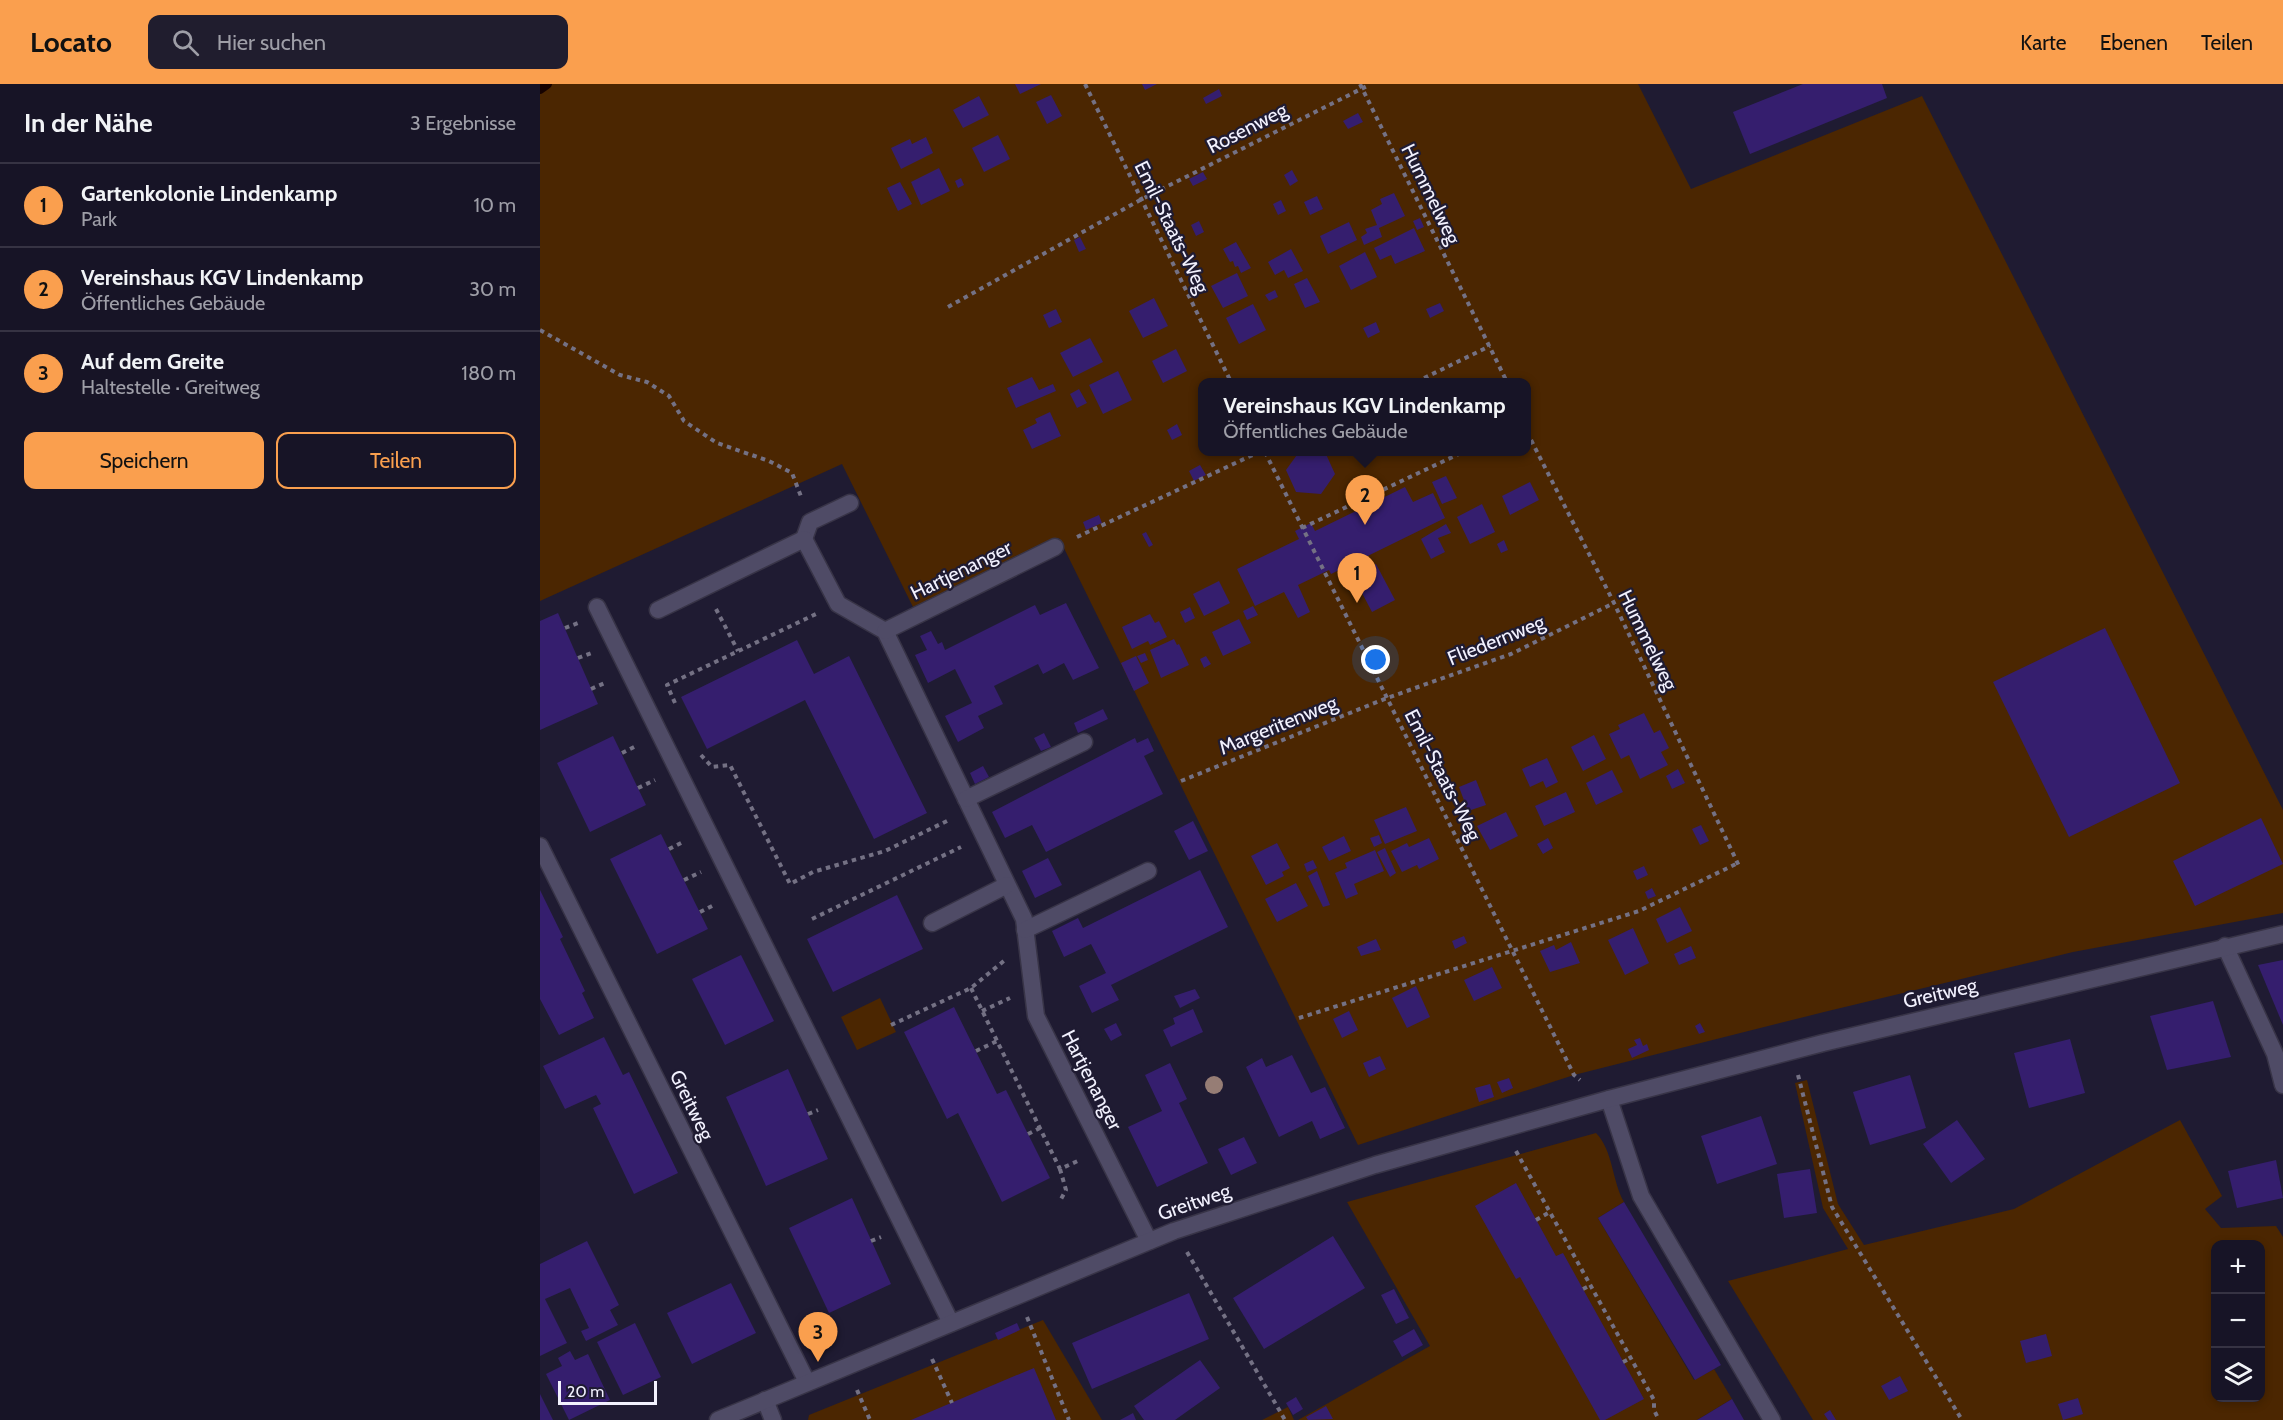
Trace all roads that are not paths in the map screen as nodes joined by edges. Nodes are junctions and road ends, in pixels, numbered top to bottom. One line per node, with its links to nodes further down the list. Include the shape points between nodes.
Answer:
1 (850, 503): 2 (street, via 810,522)
2 (804, 539): 5 (street); 6 (street, via 838,604)
3 (1055, 547): 6 (street, Hartjenanger)
4 (597, 607): 19 (street)
5 (658, 610)
6 (885, 630): 8 (street, Hartjenanger)
7 (1084, 742): 8 (street)
8 (968, 804): 11 (street, Hartjenanger)
9 (540, 846): 20 (street, Greitweg)
10 (1148, 871): 14 (street)
11 (1008, 885): 12 (street); 14 (street, Hartjenanger)
12 (932, 923)
13 (2283, 934): 15 (street, Greitweg)
14 (1026, 936): 18 (street, Hartjenanger, via 1036,1016)
15 (2225, 946): 16 (street, via 2275,1054); 17 (street, Greitweg)
16 (2283, 1085)
17 (1609, 1099): 18 (street, Greitweg, via 1375,1165); 24 (street, via 1641,1196)
18 (1149, 1241): 19 (street, Greitweg)
19 (951, 1323): 20 (street, Greitweg)
20 (807, 1382): 21 (street, Greitweg)
21 (765, 1400): 22 (street, Greitweg); 23 (street)
22 (718, 1420)
23 (773, 1420)
24 (1772, 1420)

